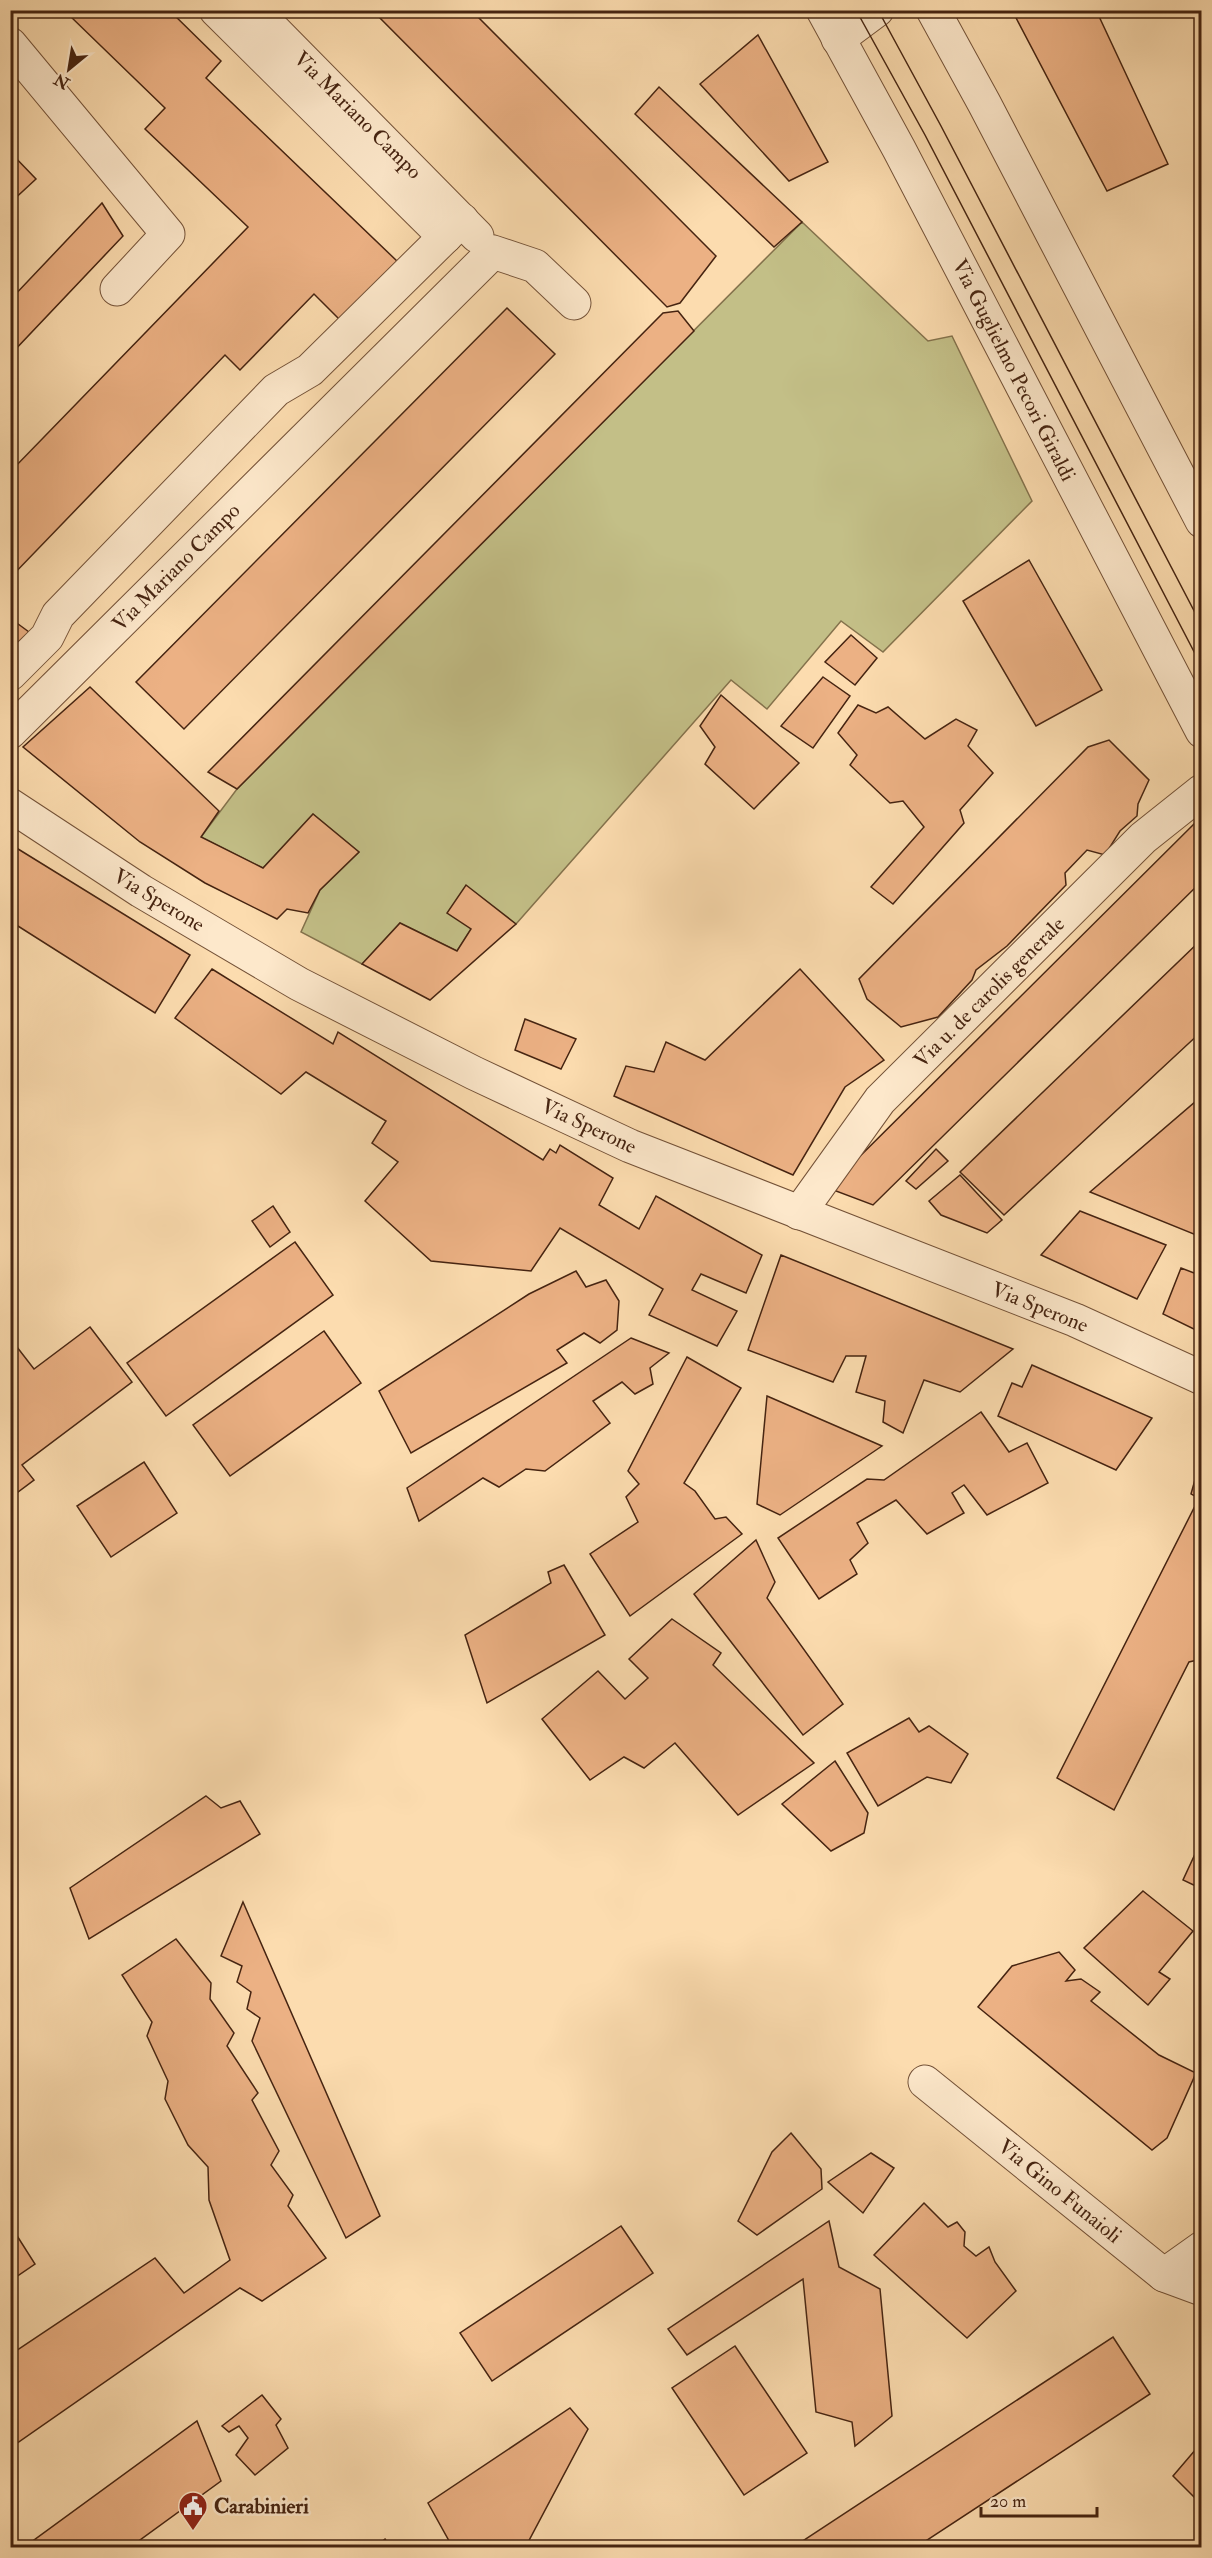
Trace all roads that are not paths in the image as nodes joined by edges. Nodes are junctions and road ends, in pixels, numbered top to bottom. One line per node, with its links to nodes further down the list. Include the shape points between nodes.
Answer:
1 (216, 10): 8 (street, Via Mariano Campo)
2 (254, 10): 8 (street, Via Mariano Campo)
3 (822, 10): 6 (street, Via Guglielmo Pecori Giraldi)
4 (877, 10): 6 (street)
5 (933, 10): 14 (street)
6 (838, 39): 16 (street, Via Guglielmo Pecori Giraldi)
7 (10, 44): 10 (street, via 168,234)
8 (454, 229): 9 (street, Via Mariano Campo); 12 (street)
9 (493, 252): 11 (street, Via Mariano Campo, via 535,266); 13 (street, Via Mariano Campo)
10 (117, 289)
11 (574, 303)
12 (310, 370): 13 (street); 15 (street, via 276,390 58,615 47,637)
13 (341, 402): 17 (street, Via Mariano Campo)
14 (1202, 521)
15 (10, 674)
16 (1202, 731)
17 (10, 732)
18 (1202, 790): 20 (street, Via u. de carolis generale, via 1143,838 880,1100)
19 (10, 805): 20 (street, Via Sperone, via 141,891 299,984 474,1073 620,1141)
20 (799, 1214): 21 (street, Via Sperone, via 1075,1320)
21 (1202, 1378)
22 (925, 2082): 24 (street, Via Gino Funaioli)
23 (1202, 2248): 24 (street)
24 (1164, 2275): 25 (street, Via Gino Funaioli)
25 (1202, 2289)

